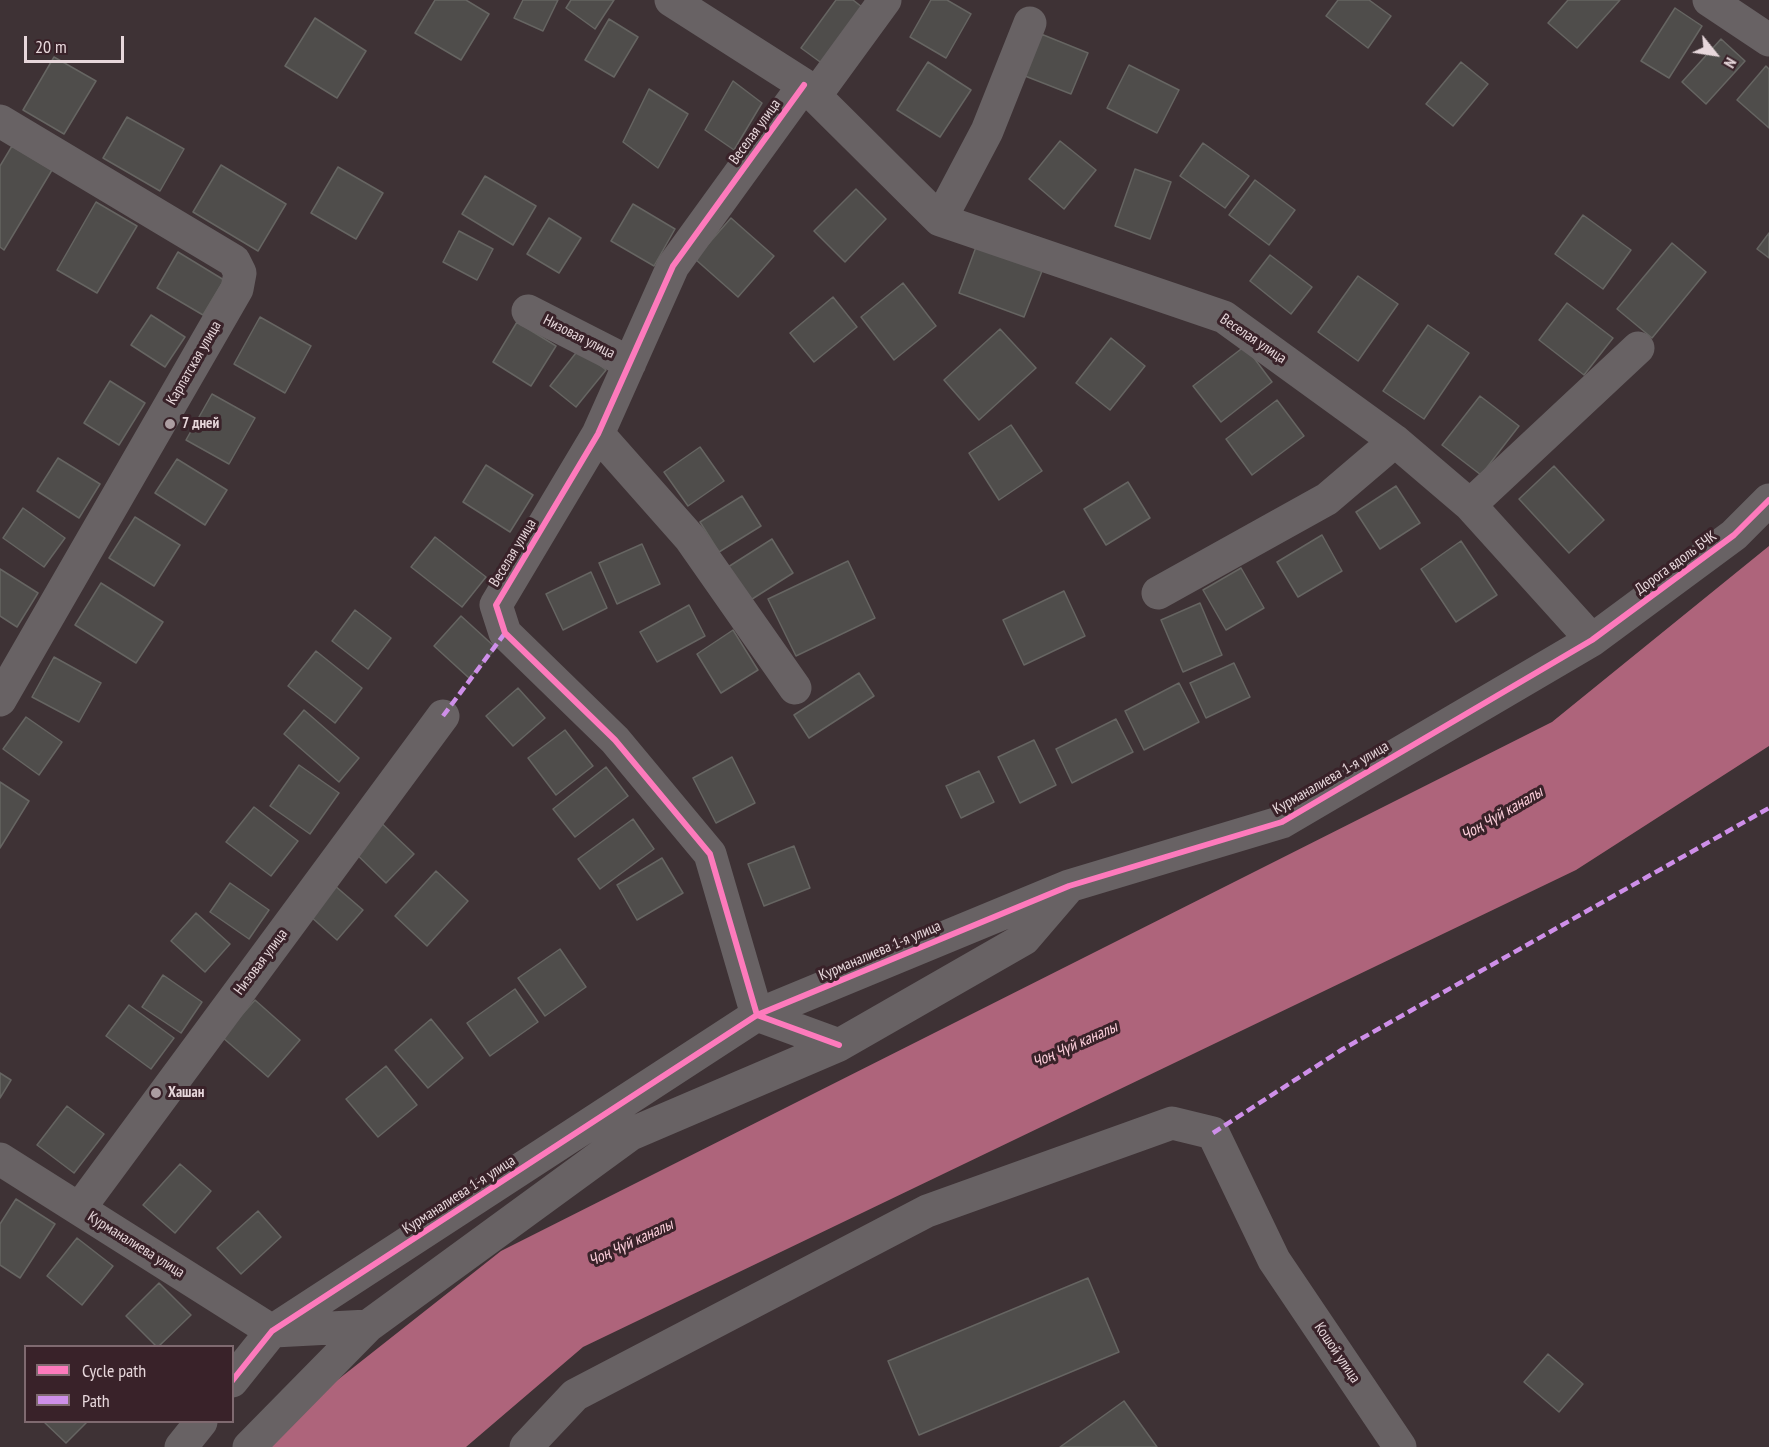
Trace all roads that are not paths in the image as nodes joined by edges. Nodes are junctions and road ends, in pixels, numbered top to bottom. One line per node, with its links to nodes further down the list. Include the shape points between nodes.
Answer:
1 (671, 0): 6 (street, Веселая улица)
2 (885, 0): 6 (street)
3 (1709, 0): 5 (street)
4 (1030, 23): 8 (street, via 987,131)
5 (1769, 40)
6 (810, 91): 8 (street, Веселая улица); 11 (street, Веселая улица, via 673,266)
7 (0, 121): 19 (street, Карпатская улица, via 234,261 240,273 237,289)
8 (940, 220): 13 (street, Веселая улица, via 1224,317)
9 (528, 311): 11 (street, Низовая улица)
10 (1638, 348): 15 (street)
11 (630, 363): 12 (street, Веселая улица)
12 (598, 434): 18 (street, via 690,538); 22 (street, Веселая улица, via 496,605 505,633 615,740 710,854)
13 (1395, 441): 15 (street, Веселая улица); 16 (street, via 1327,500)
14 (1769, 500): 17 (street, Дорога вдоль БЧК, via 1734,535)
15 (1470, 505): 17 (street, Веселая улица)
16 (1158, 593)
17 (1592, 640): 21 (street, Курманалиева 1-я улица, via 1282,822)
18 (795, 688)
19 (0, 700)
20 (443, 716): 25 (street, Низовая улица)
21 (1069, 886): 22 (street, Курманалиева 1-я улица); 23 (street, via 1024,939)
22 (757, 1015): 23 (street); 27 (street, Курманалиева 1-я улица)
23 (839, 1045): 26 (street, via 632,1134)
24 (0, 1159): 25 (street, Курманалиева улица)
25 (79, 1209): 27 (street, Курманалиева улица)
26 (368, 1326): 27 (street); 31 (street)
27 (272, 1331): 28 (street, Курманалиева 1-я улица)
28 (234, 1378)
29 (200, 1423): 30 (street)
30 (181, 1447)
31 (249, 1447)
32 (526, 1447): 33 (street, Кошой улица, via 575,1395 927,1211 1172,1123 1213,1132 1275,1260)
33 (1400, 1447)

